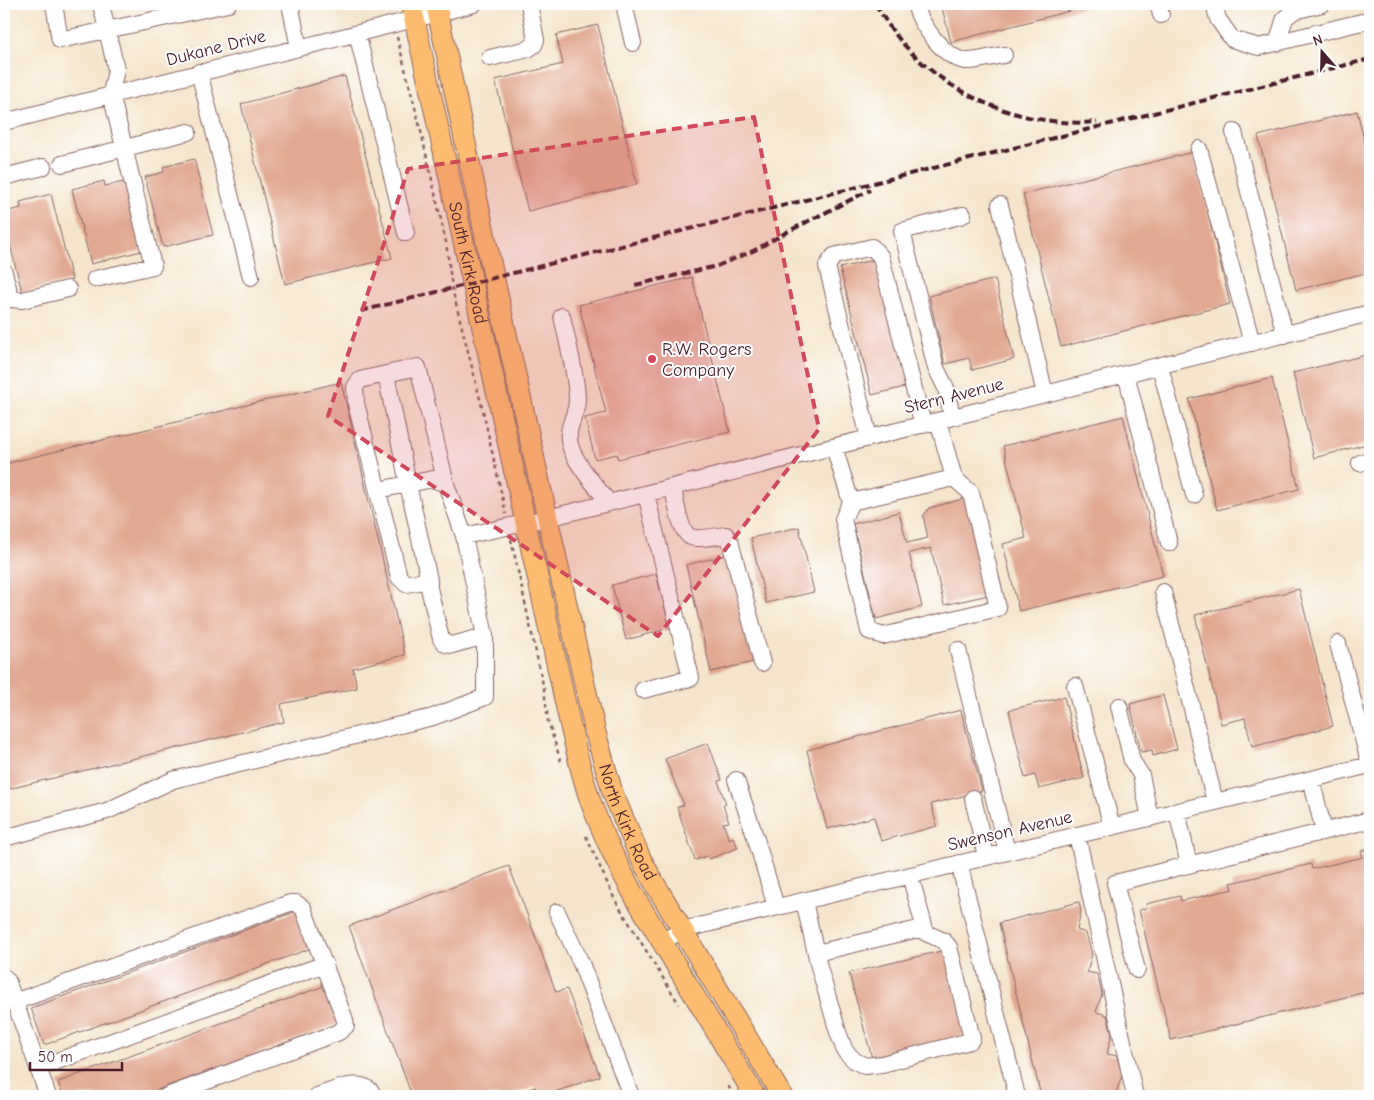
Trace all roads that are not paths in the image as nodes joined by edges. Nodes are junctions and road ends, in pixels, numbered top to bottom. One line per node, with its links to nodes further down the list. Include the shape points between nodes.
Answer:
1 (54, 4): 14 (street, via 60,40)
2 (101, 4): 14 (street)
3 (228, 4): 14 (street)
4 (290, 4): 18 (street)
5 (474, 4): 11 (street, Dukane Drive)
6 (529, 4): 20 (street, via 536,40 534,45)
7 (624, 4): 16 (street)
8 (915, 4): 19 (street, via 922,24 954,56 966,61)
9 (1214, 4): 17 (street, via 1218,19 1232,39 1259,47)
10 (1322, 4): 17 (street, via 1294,11 1285,18)
11 (437, 8): 12 (street, Dukane Drive); 59 (main road, South Kirk Road)
12 (413, 11): 15 (street, Dukane Drive); 60 (main road, South Kirk Road)
13 (1370, 20): 17 (street)
14 (107, 31): 22 (street, via 116,69)
15 (357, 33): 18 (street, Dukane Drive); 33 (street)
16 (633, 43)
17 (1277, 43)
18 (300, 48): 21 (street, Dukane Drive)
19 (1004, 54)
20 (490, 58)
21 (199, 72): 22 (street, Dukane Drive); 35 (street)
22 (111, 94): 23 (street, Dukane Drive); 26 (street)
23 (4, 122)
24 (188, 132): 26 (street)
25 (1234, 132): 41 (street)
26 (124, 148): 28 (street); 36 (street, via 153,266)
27 (1199, 149): 42 (street)
28 (62, 164)
29 (43, 167): 30 (street)
30 (4, 177)
31 (1000, 205): 46 (street)
32 (963, 215): 47 (street, via 902,231 936,368 946,388)
33 (406, 233)
34 (4, 272): 38 (street)
35 (251, 277)
36 (95, 279)
37 (68, 289): 38 (street, via 22,300)
38 (7, 299)
39 (1370, 313): 41 (street, Stern Avenue)
40 (562, 316): 58 (street, via 577,402 568,429 570,446)
41 (1285, 335): 42 (street, Stern Avenue)
42 (1252, 343): 43 (street, Stern Avenue)
43 (1160, 366): 45 (street, Stern Avenue); 56 (street)
44 (386, 374): 51 (street); 52 (street, via 418,367); 54 (street, via 360,380 355,387 356,403)
45 (1126, 374): 46 (street, Stern Avenue); 62 (street)
46 (1045, 394): 47 (street, Stern Avenue)
47 (938, 421): 48 (street, Stern Avenue); 48 (street, via 882,258 872,247 834,256 828,266); 50 (street)
48 (869, 438): 49 (street, Stern Avenue)
49 (834, 447): 53 (street, Stern Avenue); 57 (street)
50 (954, 478): 57 (street); 57 (street, via 971,493 998,608 882,636 869,631 845,528 843,519)
51 (408, 484): 52 (street, via 433,479); 54 (street); 63 (street)
52 (446, 484): 61 (street)
53 (673, 487): 55 (street, Stern Avenue); 68 (street, via 686,534 693,538 726,535 730,540)
54 (378, 490): 63 (street, via 399,577 406,584)
55 (646, 494): 58 (street, Stern Avenue); 70 (street, via 691,678)
56 (1194, 495)
57 (851, 502)
58 (608, 503): 59 (street, Stern Avenue)
59 (548, 518): 60 (street, Stern Avenue); 93 (main road, North Kirk Road, via 595,731 613,794 640,857)
60 (525, 523): 61 (street, Stern Avenue); 94 (main road, North Kirk Road, via 571,731 591,802 619,868)
61 (464, 536): 65 (street)
62 (1169, 543)
63 (429, 580): 65 (street, via 441,639 452,645)
64 (1163, 592): 76 (street)
65 (485, 636): 83 (street, via 485,697 433,717 173,780 108,811)
66 (1338, 644): 72 (street)
67 (958, 650): 84 (street)
68 (762, 663)
69 (1075, 686): 80 (street)
70 (643, 690)
71 (1119, 706): 78 (street, via 1132,761 1141,775)
72 (1370, 765): 73 (street, Swenson Avenue)
73 (1311, 779): 76 (street, Swenson Avenue); 81 (street)
74 (736, 780): 90 (street)
75 (973, 798): 85 (street)
76 (1215, 802): 77 (street, Swenson Avenue)
77 (1177, 811): 78 (street, Swenson Avenue); 87 (street)
78 (1150, 818): 80 (street, Swenson Avenue)
79 (1370, 820): 81 (street)
80 (1112, 827): 82 (street, Swenson Avenue)
81 (1324, 831): 87 (street)
82 (1077, 835): 84 (street, Swenson Avenue); 109 (street)
83 (4, 838)
84 (1007, 852): 85 (street, Swenson Avenue)
85 (986, 857): 86 (street, Swenson Avenue)
86 (959, 864): 88 (street, Swenson Avenue); 108 (street)
87 (1189, 865): 97 (street, via 1114,883)
88 (910, 875): 89 (street, Swenson Avenue); 92 (street)
89 (804, 901): 90 (street, Swenson Avenue); 95 (street)
90 (776, 907): 93 (street, Swenson Avenue)
91 (557, 912): 105 (street, via 581,963)
92 (923, 928): 95 (street); 95 (street, via 949,947 972,1038 882,1064 865,1066 854,1061 845,1051)
93 (682, 930): 94 (street, Swenson Avenue); 107 (main road, North Kirk Road)
94 (662, 942): 106 (main road, North Kirk Road)
95 (816, 953)
96 (325, 964): 99 (street, via 303,908 290,903); 100 (street); 102 (street, via 346,1026 339,1032)
97 (1138, 970)
98 (4, 977): 99 (street)
99 (14, 1002): 100 (street)
100 (38, 1068): 101 (street)
101 (48, 1096)
102 (167, 1096)
103 (317, 1096): 104 (street, via 358,1086 364,1086)
104 (374, 1096)
105 (631, 1096)
106 (755, 1096)
107 (782, 1096)
108 (1017, 1096)
109 (1135, 1096)

